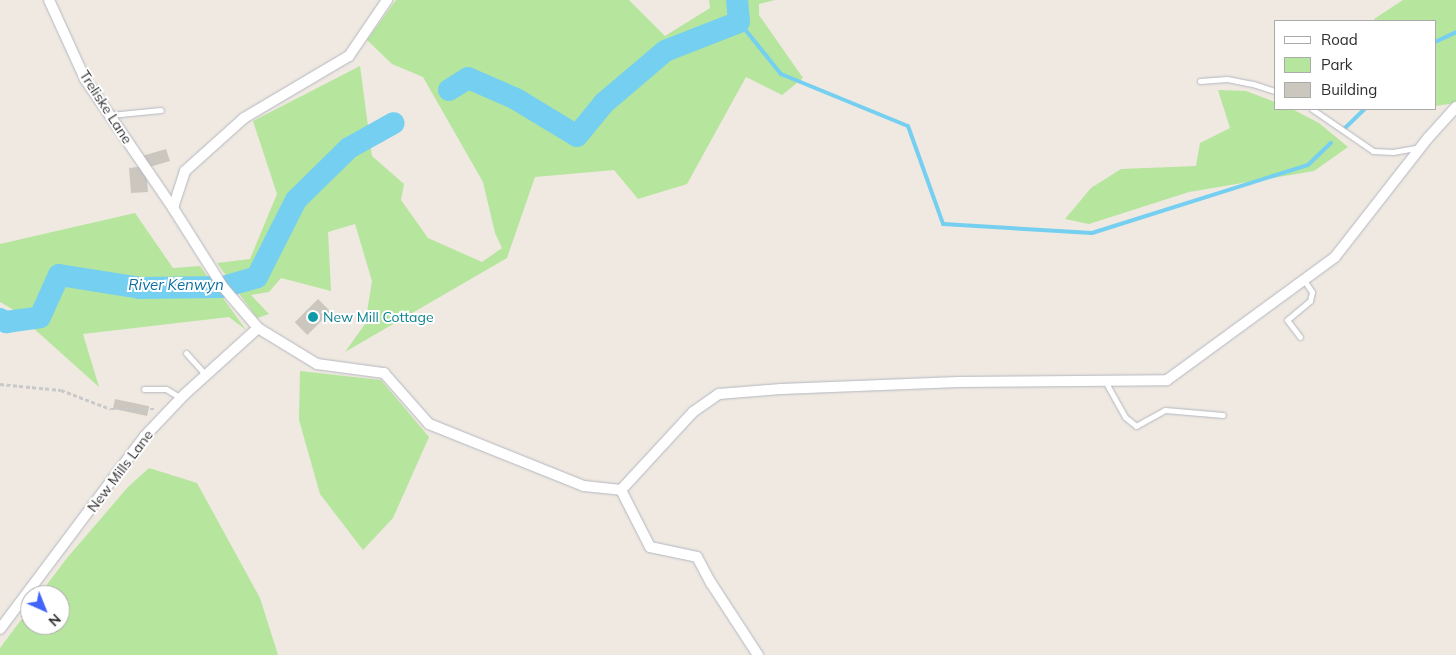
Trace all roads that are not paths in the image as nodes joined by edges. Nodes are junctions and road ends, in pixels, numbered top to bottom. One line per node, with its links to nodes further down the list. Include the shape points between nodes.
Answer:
1 (49, 0): 8 (street, Treliske Lane, via 85,80)
2 (387, 0): 10 (street, via 349,56 244,118 185,171)
3 (1200, 81): 4 (lane, via 1227,79)
4 (1274, 91)
5 (1456, 107): 9 (street)
6 (161, 110): 8 (lane)
7 (1313, 110): 9 (lane, via 1373,151 1392,152)
8 (110, 115): 10 (street, Treliske Lane)
9 (1421, 147): 11 (street, via 1335,257)
10 (173, 208): 12 (street, Treliske Lane, via 223,287)
11 (1304, 280): 13 (lane, via 1312,292 1310,301 1288,320); 16 (street, via 1167,380)
12 (258, 328): 15 (street, New Mills Lane); 20 (street, Treliske Lane, via 317,364 384,373 429,424 584,486)
13 (1300, 337)
14 (186, 354): 15 (lane)
15 (206, 375): 18 (street, New Mills Lane)
16 (1105, 380): 19 (lane, via 1125,416 1136,426 1165,410); 20 (street, via 958,382 719,394 692,412)
17 (144, 388): 18 (lane, via 166,388)
18 (180, 398): 21 (street, New Mills Lane, via 144,437)
19 (1223, 415)
20 (621, 490): 22 (street, via 650,547 697,557)
21 (0, 629)
22 (758, 655)

